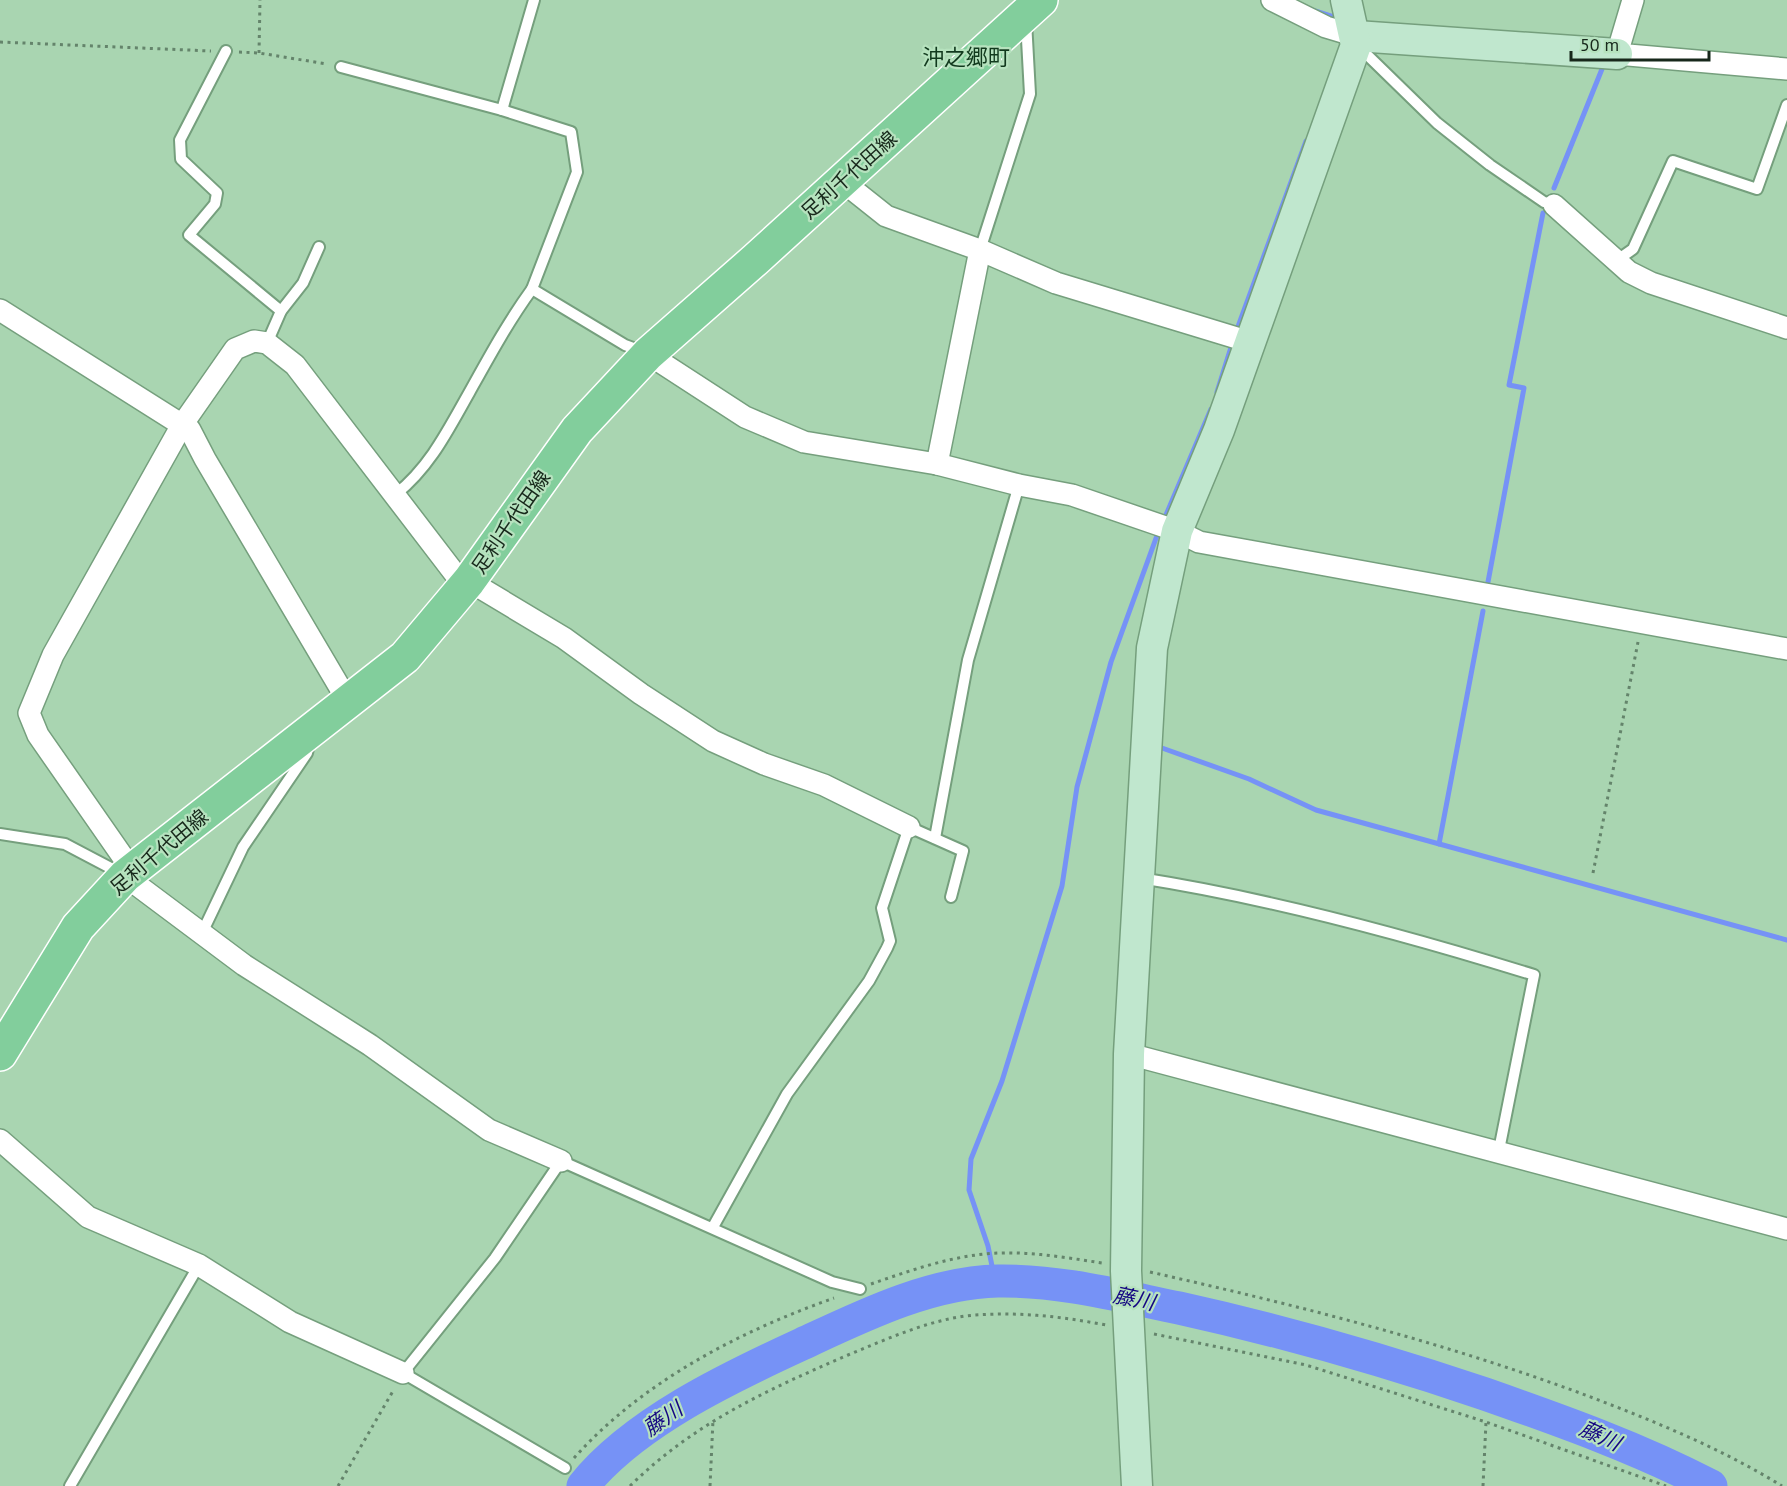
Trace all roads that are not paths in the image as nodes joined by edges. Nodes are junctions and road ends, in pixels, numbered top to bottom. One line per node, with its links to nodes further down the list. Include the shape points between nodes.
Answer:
1 (534, 0): 12 (lane)
2 (1272, 0): 6 (street)
3 (1346, 0): 6 (street)
4 (1633, 0): 8 (street)
5 (1033, 7): 13 (main road, 足利千代田線); 16 (lane, via 1030,94)
6 (1356, 40): 8 (street); 14 (lane, via 1437,123 1490,165); 22 (street)
7 (226, 51): 20 (lane, via 180,140 182,159 217,193 215,204 189,235)
8 (1617, 54): 10 (street)
9 (341, 67): 12 (lane)
10 (1787, 69)
11 (1787, 105): 17 (lane, via 1757,189 1673,161 1633,249)
12 (502, 110): 18 (lane, via 571,132 577,172)
13 (842, 181): 16 (street, via 886,216); 24 (main road, 足利千代田線)
14 (1554, 205): 17 (street)
15 (319, 247): 20 (lane, via 303,283)
16 (980, 250): 22 (street, via 1056,283); 26 (street)
17 (1616, 261): 21 (street, via 1651,283)
18 (532, 289): 24 (lane, via 625,345); 28 (lane, via 508,322 436,451 417,477)
19 (0, 310): 25 (street)
20 (281, 311): 23 (lane)
21 (1787, 328)
22 (1250, 342): 29 (street)
23 (267, 343): 25 (street, via 254,341 236,349); 28 (street, via 295,365)
24 (648, 354): 26 (street, via 745,417 804,442); 30 (main road, 足利千代田線, via 577,430)
25 (182, 425): 32 (street, via 190,430); 37 (street, via 53,655 29,713 38,735)
26 (937, 464): 27 (street)
27 (1019, 485): 29 (street, via 1072,495); 36 (lane, via 968,660)
28 (396, 494): 30 (street, via 454,575)
29 (1177, 531): 31 (street, via 1199,542); 38 (street, via 1152,648)
30 (467, 584): 32 (main road, 足利千代田線, via 405,657); 34 (street, via 564,638 713,741 824,785)
31 (1787, 649)
32 (349, 703): 33 (main road, 足利千代田線)
33 (311, 732): 37 (main road, 足利千代田線); 40 (lane, via 307,753 243,847)
34 (909, 827): 36 (lane); 46 (lane, via 882,908 890,941 887,948 869,981 787,1094)
35 (0, 834): 37 (lane, via 65,844)
36 (935, 838): 39 (lane, via 963,851)
37 (128, 873): 40 (street); 41 (main road, 足利千代田線, via 78,927)
38 (1138, 878): 42 (street); 44 (lane, via 1192,886 1439,945 1534,975)
39 (951, 897)
40 (202, 933): 45 (street, via 489,1130)
41 (0, 1054)
42 (1129, 1054): 44 (street); 53 (street, via 1126,1268)
43 (0, 1140): 48 (street, via 88,1217)
44 (1499, 1150): 47 (street)
45 (561, 1161): 46 (lane); 50 (lane, via 495,1258)
46 (713, 1227): 49 (lane, via 832,1282)
47 (1787, 1229)
48 (199, 1265): 50 (street, via 290,1323); 52 (lane)
49 (860, 1288)
50 (403, 1373): 51 (lane)
51 (565, 1468)
52 (70, 1486)
53 (1137, 1486)

